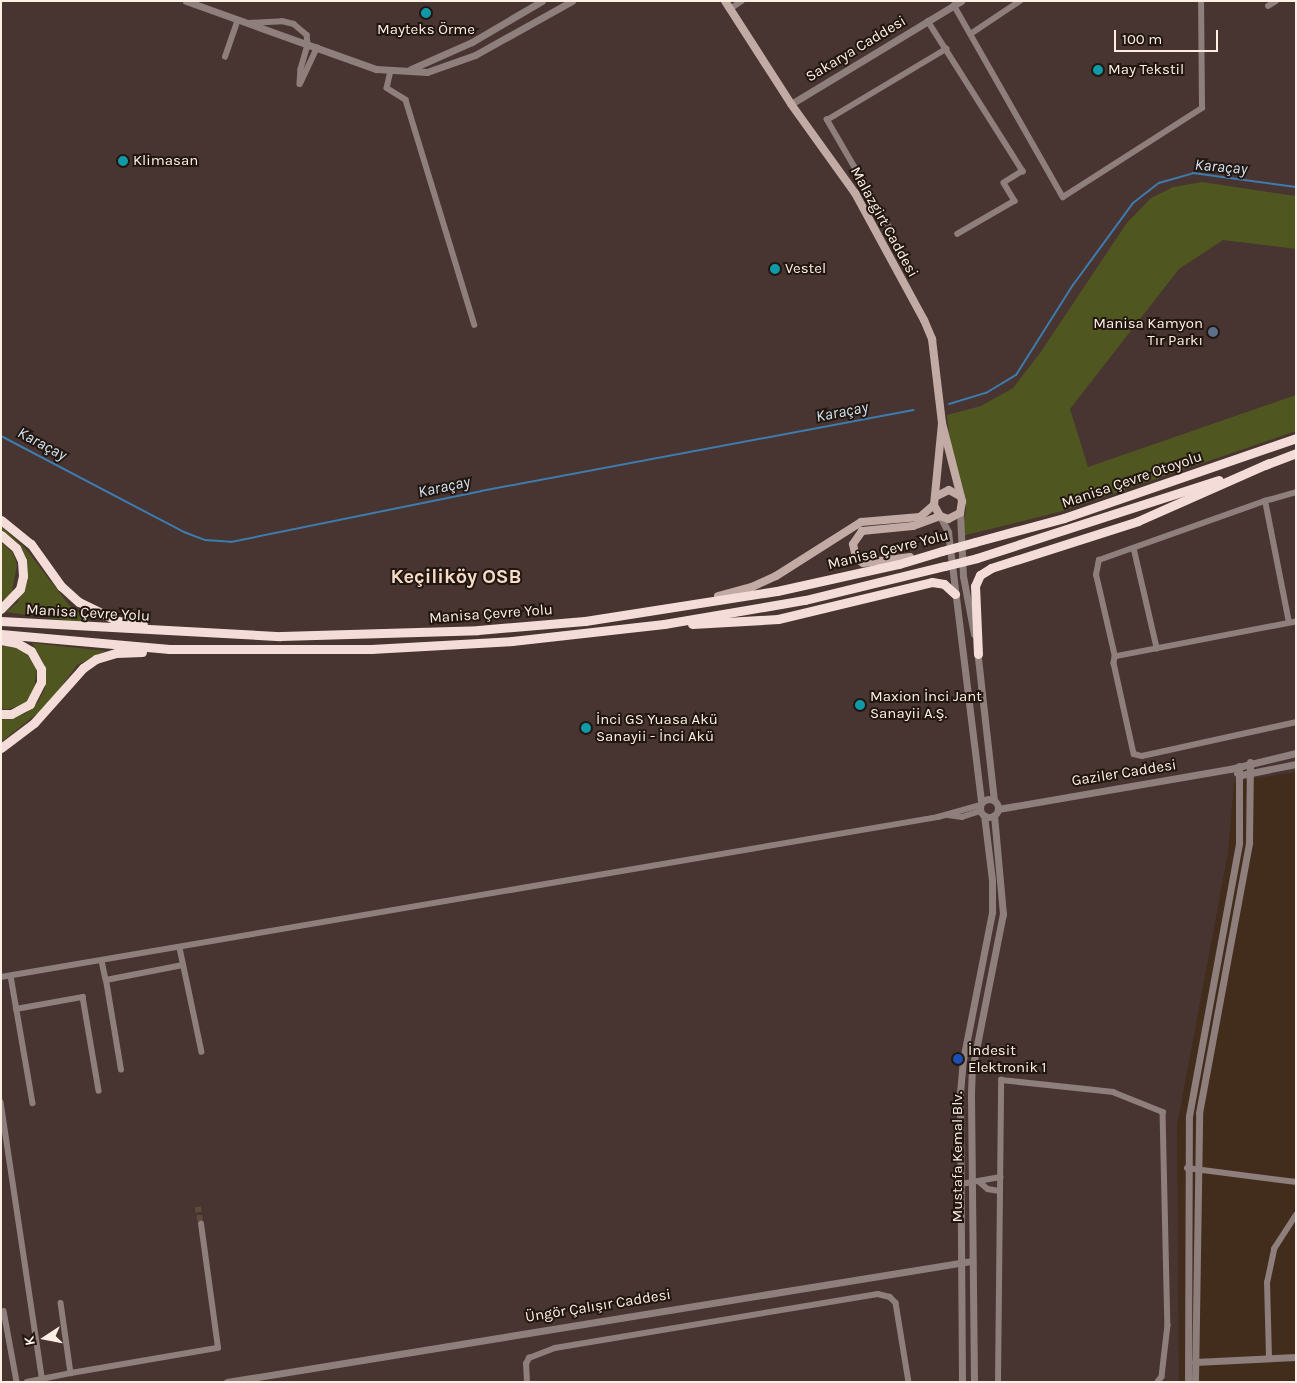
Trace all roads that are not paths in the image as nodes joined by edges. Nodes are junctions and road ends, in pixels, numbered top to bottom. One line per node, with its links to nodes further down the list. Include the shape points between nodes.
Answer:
1 (186, 1): 13 (street)
2 (542, 1): 21 (street, via 472,42)
3 (572, 1): 21 (street, via 475,55 426,72)
4 (725, 1): 12 (main road, Malazgirt Caddesi)
5 (742, 1): 12 (street)
6 (961, 1): 10 (street, Sakarya Caddesi)
7 (1020, 1): 16 (street)
8 (1201, 1): 16 (street, via 1202,108 1063,197)
9 (1276, 1): 11 (street)
10 (954, 6): 14 (street, Sakarya Caddesi); 16 (street)
11 (1268, 6)
12 (730, 9): 23 (main road, Malazgirt Caddesi)
13 (238, 20): 15 (street); 20 (street)
14 (928, 21): 19 (street); 23 (street, Sakarya Caddesi)
15 (246, 23): 17 (street); 17 (street, via 265,20 294,24 307,35)
16 (972, 33)
17 (308, 45): 18 (street); 18 (street, via 300,84)
18 (317, 48): 22 (street)
19 (946, 49): 24 (street, via 827,120); 25 (street, via 1023,171 1004,183 1015,201)
20 (225, 57)
21 (411, 70): 22 (street)
22 (391, 71): 26 (street, via 387,88 406,100)
23 (791, 104): 27 (main road, Malazgirt Caddesi, via 855,192 924,320 932,339)
24 (893, 234)
25 (958, 234)
26 (475, 324)
27 (942, 423): 32 (main road); 33 (main road)
28 (1296, 438): 40 (highway, Manisa Çevre Otoyolu, via 1064,518)
29 (1296, 453): 30 (highway)
30 (1269, 463): 48 (highway, Manisa Çevre Yolu, bridge, via 977,558 805,600); 54 (highway, via 1138,521 991,568 980,576 975,586)
31 (1296, 492): 34 (street)
32 (937, 496): 33 (main road, via 949,490); 35 (main road)
33 (960, 496): 36 (main road, via 963,505)
34 (1265, 501): 41 (street); 47 (street)
35 (934, 504): 37 (main road); 44 (main road, via 920,517 861,522 752,587)
36 (960, 513): 37 (main road, via 953,518); 54 (street, Mustafa Kemal Blv., via 963,576)
37 (940, 516): 42 (main road, via 912,526 862,531 853,544 856,558 862,563); 43 (street, Mustafa Kemal Blv., via 948,532)
38 (1, 520): 49 (highway, via 32,544 60,586 79,602 118,621)
39 (1, 536): 45 (highway, via 16,548 22,561 23,576 20,589)
40 (975, 542): 42 (highway, Manisa Çevre Yolu, bridge)
41 (1134, 548): 52 (street); 55 (street, via 1099,560 1096,575)
42 (927, 555): 44 (highway, Manisa Çevre Yolu, via 777,591)
43 (955, 594): 48 (highway, via 944,584 932,582 778,618); 67 (street, Mustafa Kemal Blv.)
44 (667, 608): 49 (highway, Manisa Çevre Yolu, via 586,621 370,636 281,636)
45 (1, 609)
46 (1, 621): 49 (highway, Manisa Çevre Yolu)
47 (1292, 623): 52 (street)
48 (664, 624): 53 (highway, Manisa Çevre Yolu, via 512,641 371,649)
49 (170, 630)
50 (1, 634): 53 (highway, Manisa Çevre Yolu)
51 (1, 640): 56 (highway, via 17,643 31,651 38,660 41,682 30,704 12,714)
52 (1157, 648): 55 (street)
53 (169, 649): 58 (highway, via 116,653 96,659 83,668 34,723)
54 (978, 654): 66 (street, Mustafa Kemal Blv.)
55 (1116, 657): 57 (street, via 1134,754 1142,756)
56 (1, 714)
57 (1296, 722)
58 (1, 748)
59 (1296, 753): 60 (street, Gaziler Caddesi)
60 (1250, 762): 62 (street, Gaziler Caddesi); 64 (street)
61 (1296, 764): 64 (street)
62 (1240, 766): 63 (street, Gaziler Caddesi); 65 (street)
63 (1230, 769): 65 (street); 66 (street, Gaziler Caddesi)
64 (1252, 773): 65 (street); 81 (street, via 1249,843 1199,1113)
65 (1241, 775): 80 (street, via 1239,843 1189,1116)
66 (996, 807): 67 (street); 67 (street, via 986,799); 85 (street, Mustafa Kemal Blv., via 1003,914 972,1070)
67 (981, 808): 68 (street); 86 (street, Mustafa Kemal Blv., via 992,880 992,912 961,1075)
68 (180, 948): 69 (street); 70 (street)
69 (102, 961): 71 (street); 73 (street)
70 (183, 966): 73 (street); 75 (street)
71 (11, 976): 72 (street); 74 (street)
72 (1, 977)
73 (106, 980): 76 (street)
74 (16, 1009): 77 (street, via 83,997); 79 (street)
75 (202, 1052)
76 (121, 1070)
77 (100, 1091)
78 (1, 1102): 98 (street)
79 (33, 1103)
80 (1186, 1168): 81 (street); 108 (street)
81 (1196, 1168): 84 (street); 96 (street)
82 (1000, 1177): 83 (street, via 990,1176); 87 (street); 107 (street, via 1001,1080 1113,1092 1163,1112 1168,1326 1162,1377)
83 (981, 1182): 85 (street); 87 (street, via 988,1189)
84 (1296, 1182)
85 (973, 1183): 86 (street); 91 (street, Mustafa Kemal Blv.)
86 (961, 1184): 90 (street, Mustafa Kemal Blv.)
87 (1000, 1191): 106 (street)
88 (1296, 1215): 95 (street, via 1274,1249 1267,1283)
89 (201, 1224): 97 (street, via 218,1348)
90 (960, 1260): 91 (street, Üngör Çalışır Caddesi); 101 (street, Üngör Çalışır Caddesi); 104 (street, Mustafa Kemal Blv.)
91 (972, 1261): 105 (street, Mustafa Kemal Blv.)
92 (60, 1303): 97 (street)
93 (4, 1311): 99 (street)
94 (1296, 1357): 95 (street)
95 (1269, 1358): 96 (street)
96 (1195, 1362): 109 (street)
97 (71, 1373): 98 (street)
98 (43, 1380): 100 (street)
99 (17, 1382)
100 (27, 1382)
101 (227, 1382)
102 (527, 1382): 103 (street, via 529,1358 555,1348 878,1294 890,1297 896,1303)
103 (909, 1382)
104 (962, 1382)
105 (974, 1382)
106 (998, 1382)
107 (1158, 1382)
108 (1188, 1382)
109 (1195, 1382)

